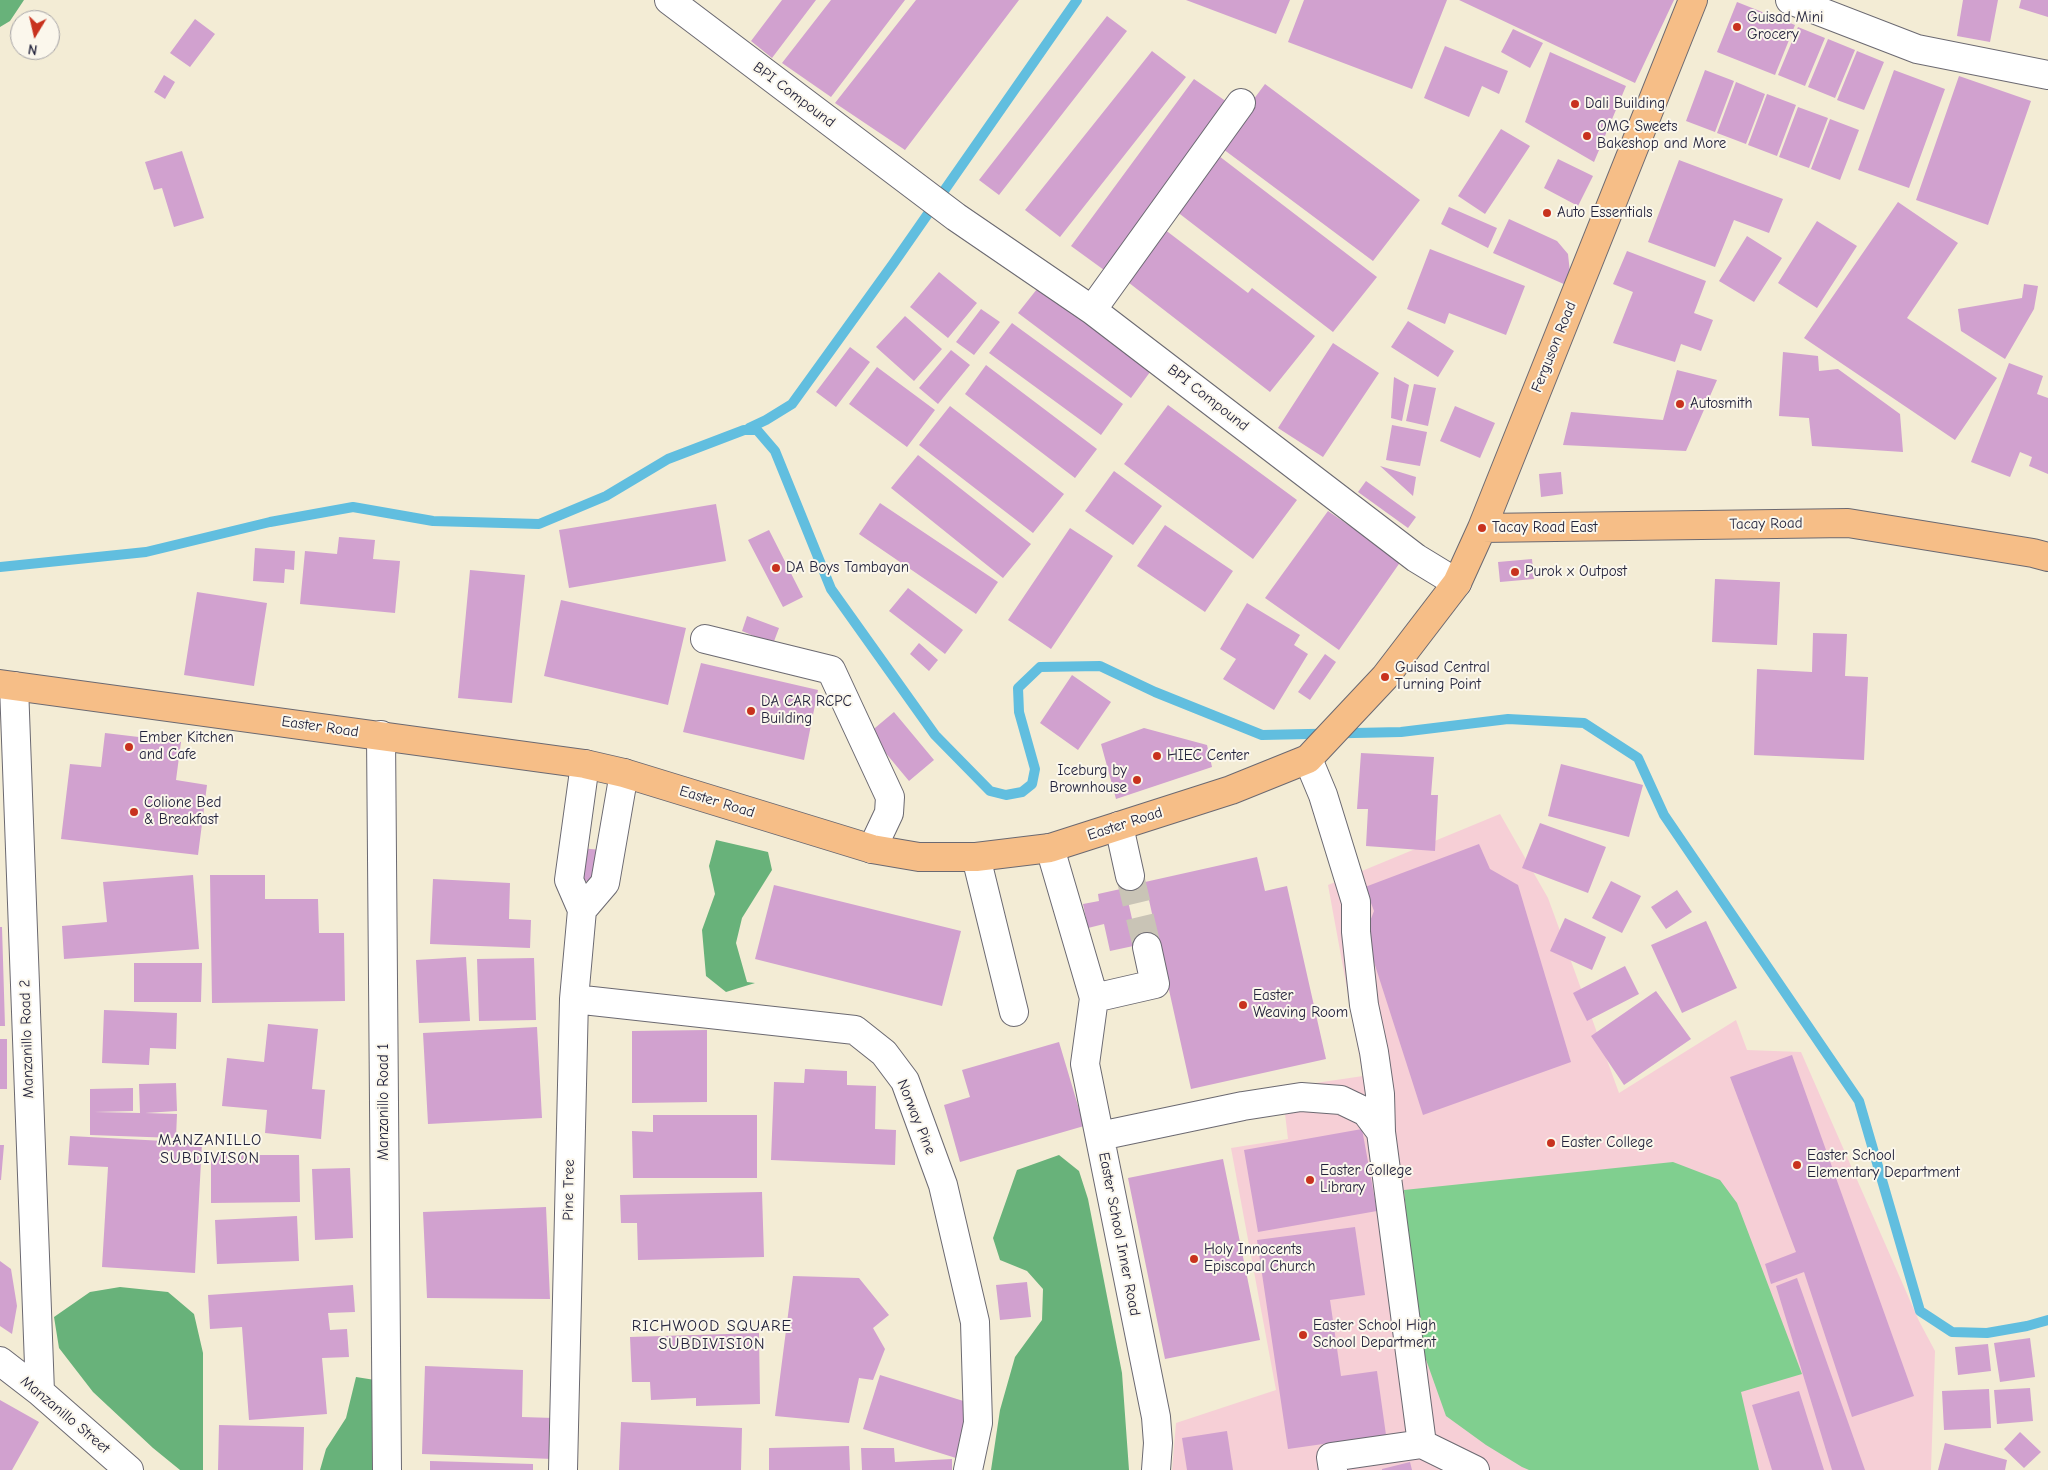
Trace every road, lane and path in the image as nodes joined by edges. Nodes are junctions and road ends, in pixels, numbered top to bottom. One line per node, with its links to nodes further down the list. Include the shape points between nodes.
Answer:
1 (668, 0): 6 (street, BPI Compound, via 956,217)
2 (1693, 0): 7 (main road, Ferguson Road)
3 (1790, 0): 4 (street, via 1917,49)
4 (2048, 75)
5 (1241, 103): 6 (street)
6 (1092, 310): 9 (street, BPI Compound, via 1416,558)
7 (1482, 528): 8 (main road, Tacay Road, via 1848,523); 9 (main road, Ferguson Road)
8 (2048, 557)
9 (1457, 583): 11 (main road, Ferguson Road)
10 (705, 639): 19 (street, via 831,670 890,797 888,813)
11 (1385, 677): 14 (main road, Easter Road)
12 (7, 685): 13 (main road, Easter Road); 30 (street, Manzanillo Road 2)
13 (381, 735): 15 (main road, Easter Road); 33 (street, Manzanillo Road 1)
14 (1314, 752): 17 (main road, Easter Road, via 1231,790); 27 (street, via 1323,795 1356,902 1364,1006 1379,1085)
15 (585, 764): 16 (main road, Easter Road); 22 (street, Pine Tree, via 569,880)
16 (624, 774): 19 (main road, Easter Road); 22 (street, via 605,883)
17 (1118, 826): 18 (main road, Easter Road); 21 (street)
18 (1050, 848): 20 (main road, Easter Road); 24 (street)
19 (872, 849): 20 (main road, Easter Road, via 920,857)
20 (976, 856): 26 (street)
21 (1130, 876)
22 (582, 910): 25 (street, Pine Tree)
23 (1146, 947): 24 (street, via 1155,984)
24 (1094, 998): 28 (street, Easter School Inner Road, via 1086,1064)
25 (574, 999): 34 (street, Pine Tree); 35 (street, Norway Pine, via 855,1030 884,1053 905,1081 943,1185 975,1322 978,1424)
26 (1014, 1012)
27 (1381, 1132): 28 (street, via 1366,1112 1341,1100 1301,1097 1243,1106); 31 (street)
28 (1101, 1144): 36 (street, Easter School Inner Road, via 1156,1417)
29 (0, 1361): 30 (street, Manzanillo Street)
30 (40, 1392): 32 (street, Manzanillo Street)
31 (1422, 1444): 37 (street, via 1331,1457); 38 (street)
32 (129, 1470)
33 (387, 1470)
34 (563, 1470)
35 (968, 1470)
36 (1156, 1470)
37 (1333, 1470)
38 (1475, 1470)

